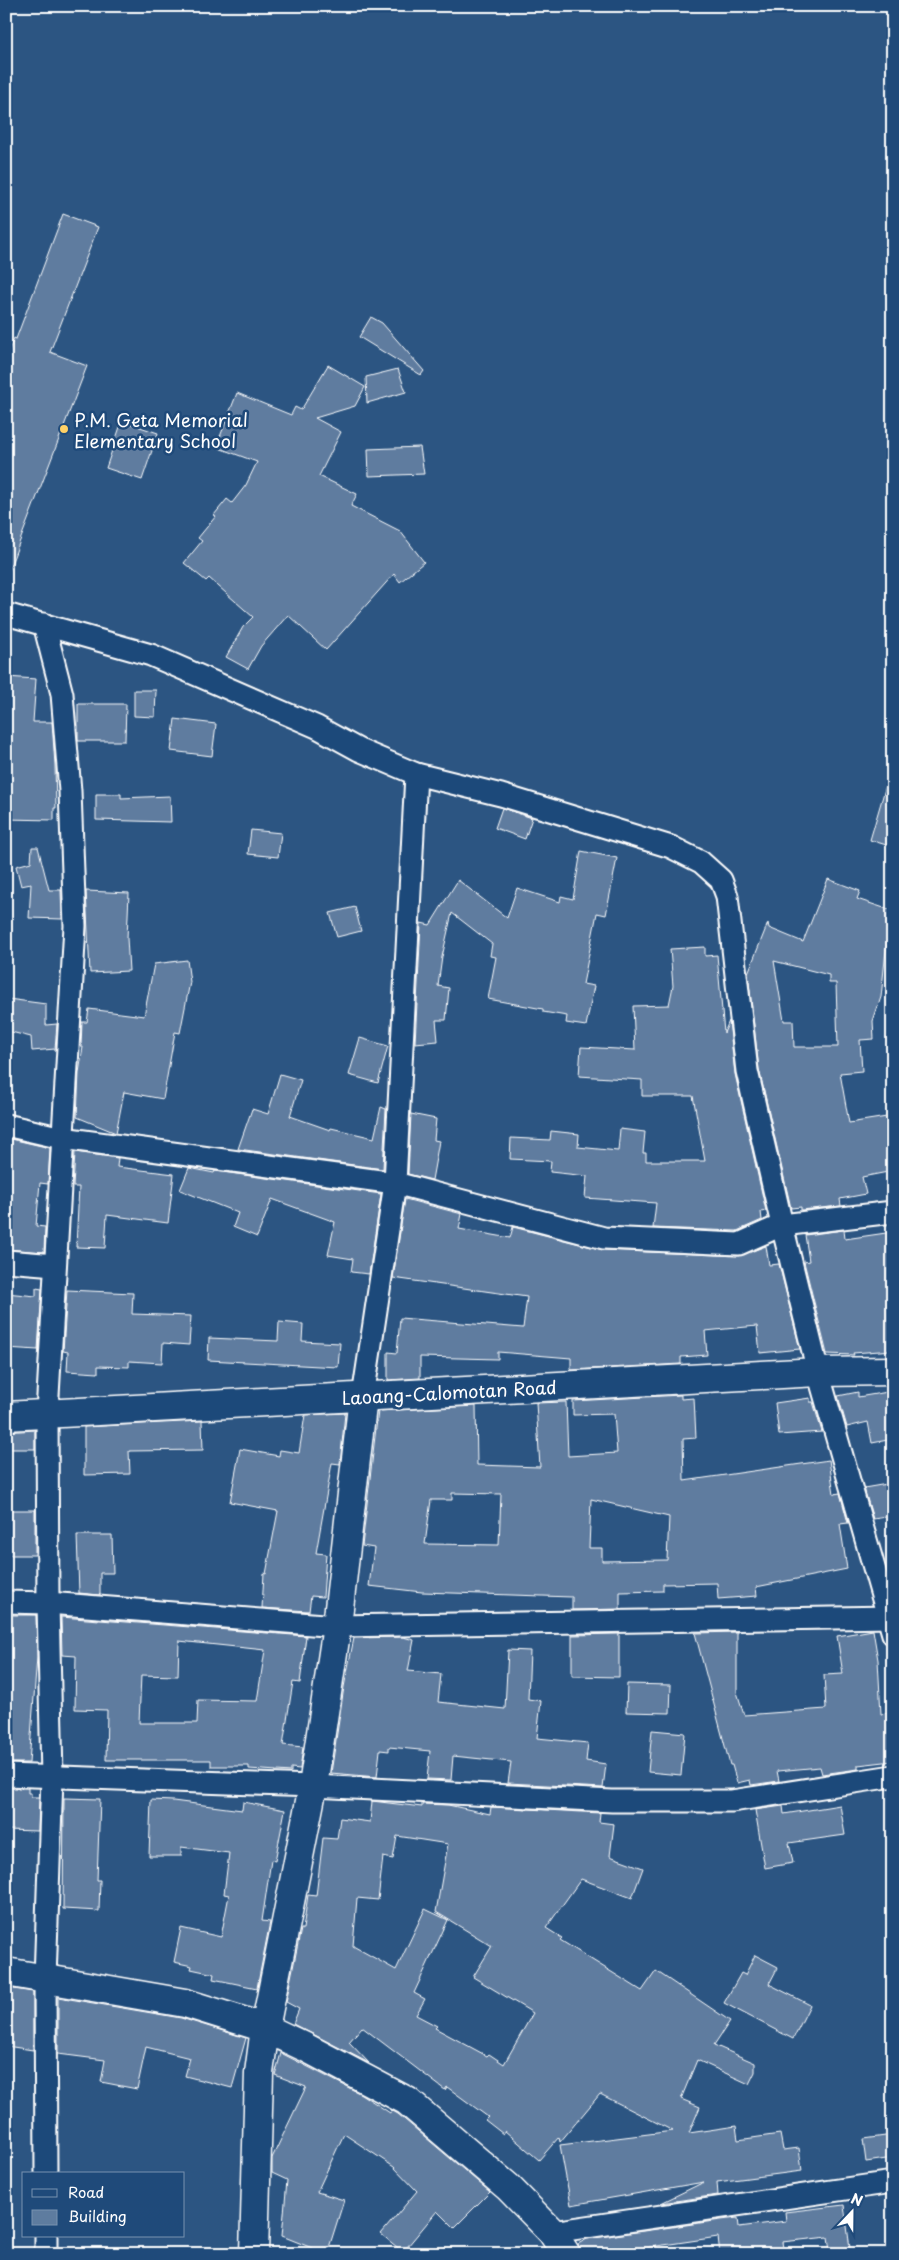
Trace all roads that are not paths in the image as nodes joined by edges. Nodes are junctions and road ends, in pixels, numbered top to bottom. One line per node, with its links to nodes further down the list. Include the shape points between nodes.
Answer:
1 (6, 614): 2 (street)
2 (44, 624): 3 (street, via 151,656); 5 (street, via 62,694 74,897)
3 (416, 774): 6 (street); 8 (street, via 501,795 671,847 701,862 721,880 727,896 747,1071)
4 (6, 1124): 5 (street)
5 (62, 1138): 6 (street); 10 (street)
6 (395, 1183): 8 (street, via 604,1238 739,1244); 13 (street)
7 (893, 1212): 8 (street)
8 (782, 1225): 12 (street)
9 (6, 1261): 10 (street)
10 (55, 1265): 14 (street)
11 (893, 1371): 12 (street, Laoang-Calomotan Road)
12 (818, 1372): 13 (street, Laoang-Calomotan Road); 18 (street)
13 (363, 1397): 14 (street, Laoang-Calomotan Road); 19 (street)
14 (47, 1413): 15 (street, Laoang-Calomotan Road); 17 (street)
15 (6, 1416)
16 (6, 1602): 17 (street)
17 (48, 1603): 19 (street); 22 (street)
18 (891, 1623): 19 (street)
19 (337, 1626): 23 (street)
20 (6, 1775): 22 (street)
21 (893, 1776): 23 (street, via 732,1801 612,1801)
22 (52, 1777): 23 (street); 25 (street)
23 (313, 1786): 26 (street)
24 (6, 1972): 25 (street)
25 (45, 1979): 26 (street, via 185,2004); 27 (street)
26 (265, 2028): 30 (street, via 407,2101 508,2187); 32 (street, via 256,2123)
27 (46, 2172)
28 (893, 2182): 30 (street)
29 (46, 2238): 31 (street)
30 (559, 2243)
31 (46, 2254)
32 (254, 2254)

